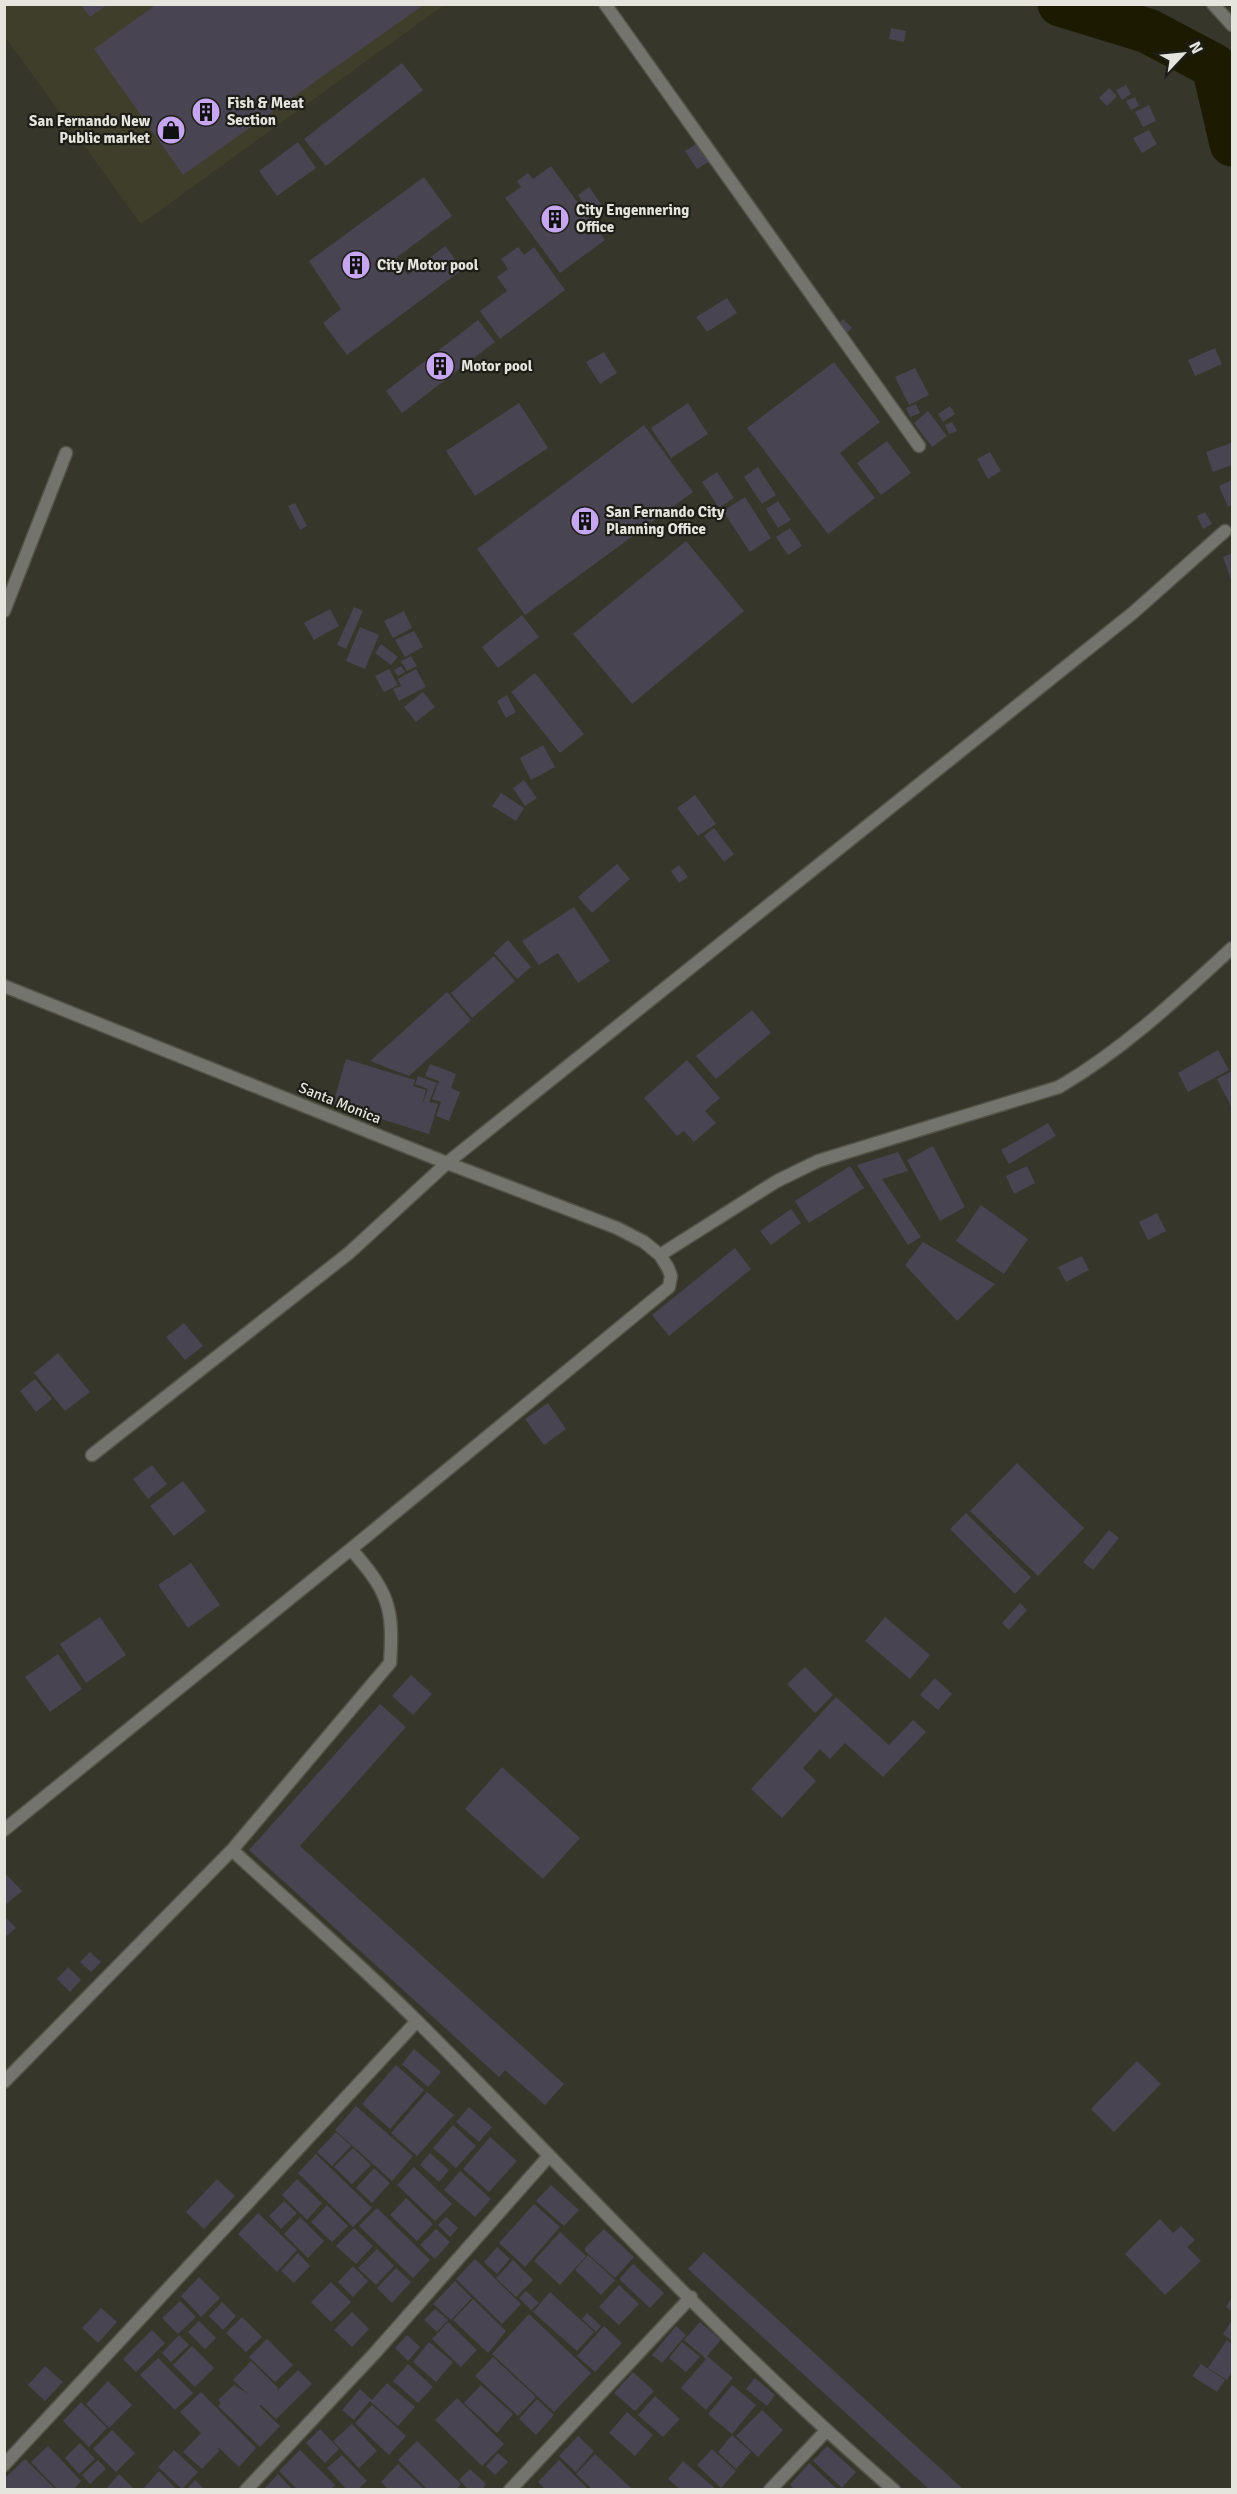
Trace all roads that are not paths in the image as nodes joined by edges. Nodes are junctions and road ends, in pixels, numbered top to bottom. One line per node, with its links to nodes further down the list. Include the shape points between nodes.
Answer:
1 (605, 4): 4 (street)
2 (1213, 4): 3 (street)
3 (1233, 25)
4 (919, 446)
5 (66, 453): 7 (street)
6 (1225, 531): 10 (street, via 1134,612)
7 (4, 611)
8 (1233, 948): 11 (street, via 1158,1016 1088,1070 1059,1087 818,1161 777,1181)
9 (4, 986): 10 (street, Santa Monica)
10 (447, 1163): 11 (street, Santa Monica, via 616,1227); 12 (street, via 349,1253)
11 (660, 1255): 13 (street, via 668,1268 669,1287)
12 (92, 1455)
13 (351, 1549): 14 (street); 15 (street, via 375,1577 389,1608 393,1628 390,1663)
14 (4, 1830)
15 (232, 1850): 16 (street); 17 (street)
16 (417, 2021): 18 (street); 21 (street)
17 (4, 2082)
18 (549, 2156): 19 (street); 22 (street, via 374,2354)
19 (690, 2297): 20 (street); 23 (street)
20 (826, 2431): 24 (street); 25 (street)
21 (4, 2466)
22 (246, 2490)
23 (510, 2490)
24 (770, 2490)
25 (894, 2490)

